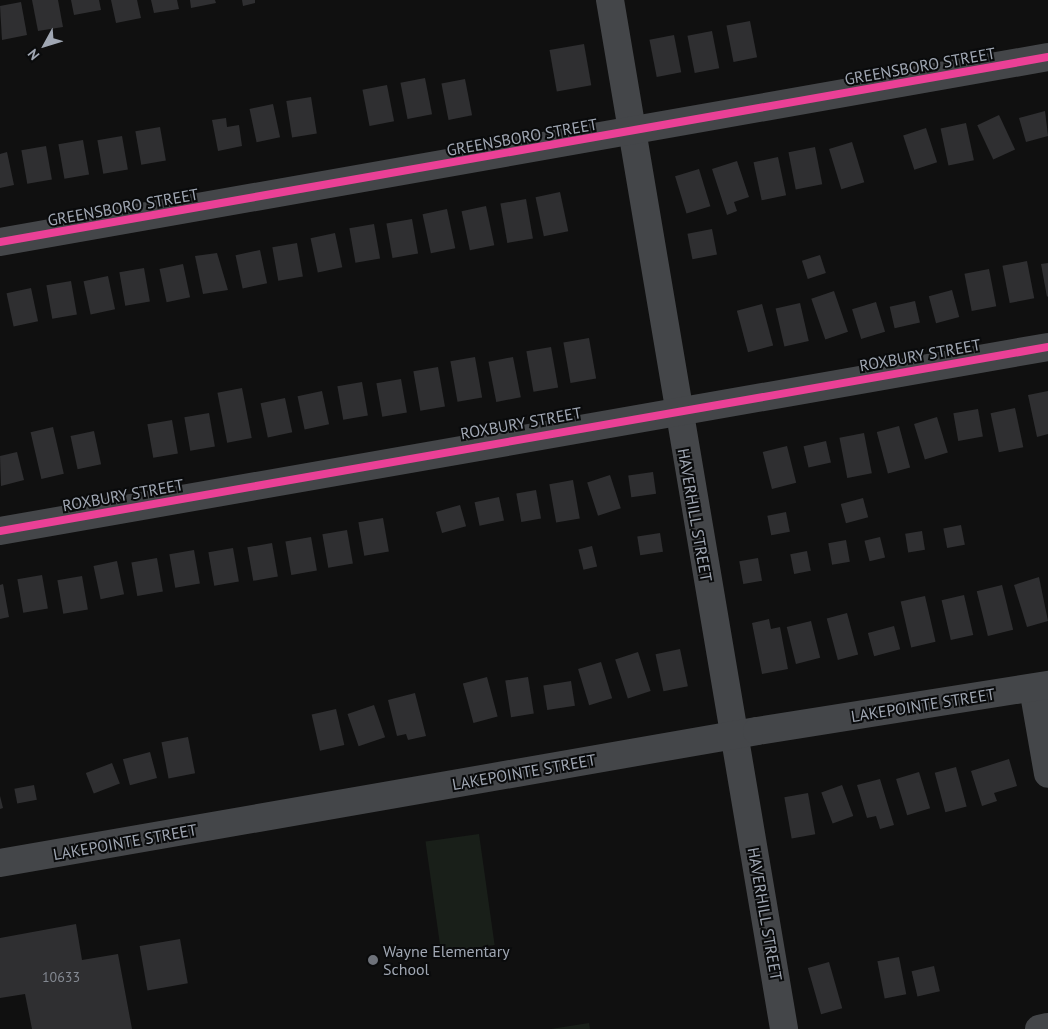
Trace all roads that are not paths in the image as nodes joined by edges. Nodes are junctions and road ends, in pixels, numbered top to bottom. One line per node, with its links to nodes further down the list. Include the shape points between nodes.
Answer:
1 (610, 0): 3 (street, HAVERHILL STREET)
2 (1048, 57): 3 (street, GREENSBORO STREET)
3 (634, 132): 4 (street, GREENSBORO STREET); 6 (street, HAVERHILL STREET)
4 (0, 242)
5 (1048, 347): 6 (street, ROXBURY STREET)
6 (677, 410): 7 (street, ROXBURY STREET); 9 (street, HAVERHILL STREET)
7 (0, 531)
8 (1040, 687): 9 (street, LAKEPOINTE STREET); 10 (street)
9 (734, 735): 11 (street, LAKEPOINTE STREET); 13 (street, HAVERHILL STREET)
10 (1048, 774)
11 (0, 863)
12 (1048, 1028): 14 (street)
13 (784, 1029)
14 (1039, 1029)

